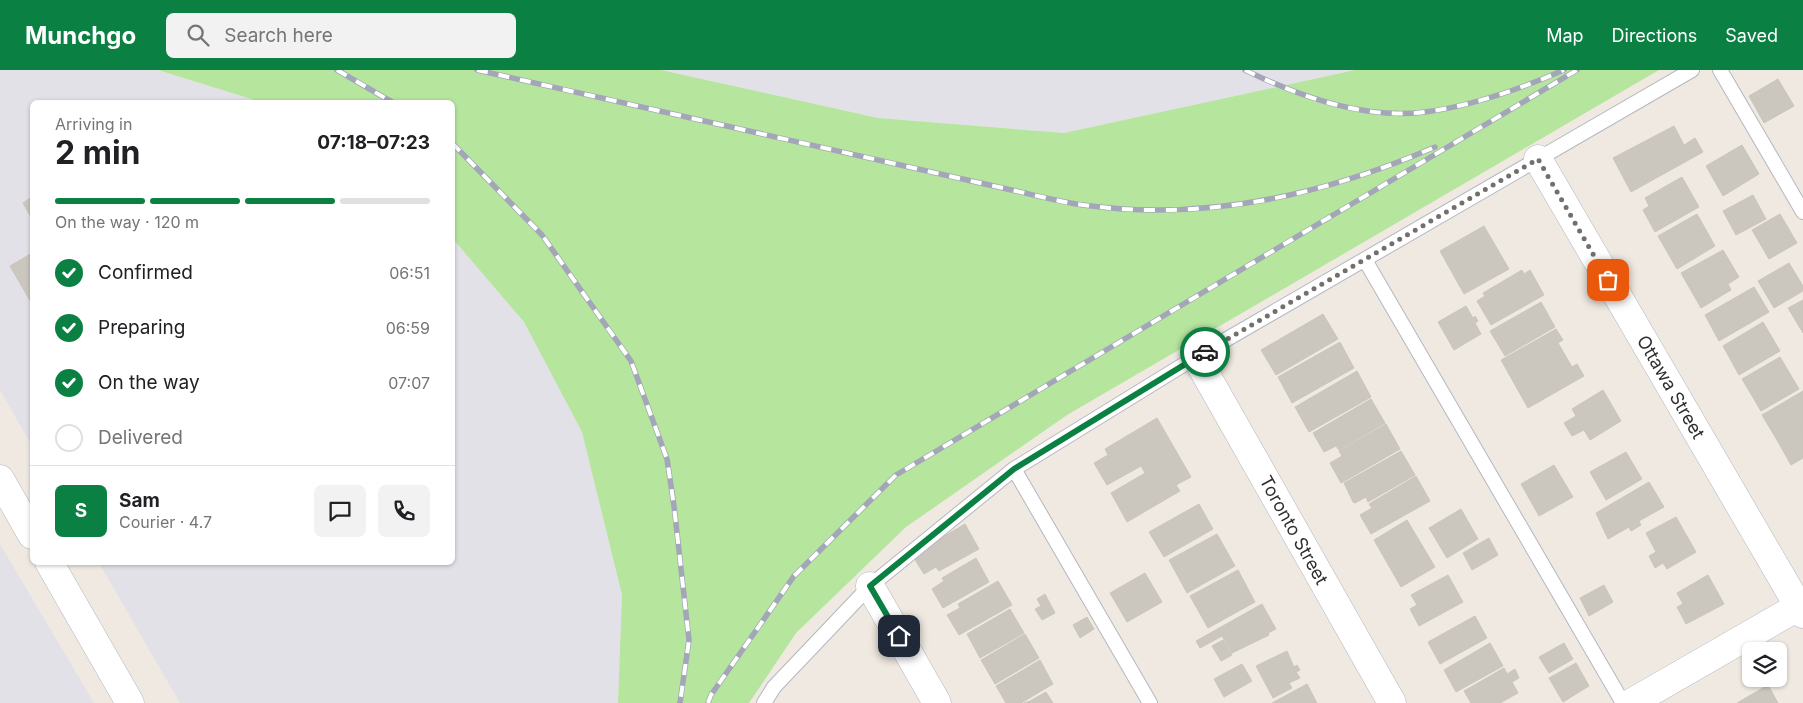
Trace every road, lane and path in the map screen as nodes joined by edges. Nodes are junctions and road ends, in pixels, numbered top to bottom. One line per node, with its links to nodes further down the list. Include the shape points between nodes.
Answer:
1 (1692, 70): 3 (lane)
2 (1720, 70): 4 (lane)
3 (1538, 159): 5 (lane); 12 (street, Ottawa Street)
4 (1803, 212)
5 (1365, 260): 6 (lane); 18 (lane)
6 (1196, 357): 7 (lane); 17 (street, Toronto Street)
7 (1014, 469): 11 (lane); 16 (lane)
8 (0, 479): 9 (street)
9 (30, 532)
10 (50, 565): 13 (street)
11 (870, 586): 14 (lane, via 774,687); 15 (street)
12 (1802, 608): 19 (street)
13 (130, 703)
14 (764, 703)
15 (937, 703)
16 (1150, 703)
17 (1392, 703)
18 (1623, 703)
19 (1631, 703)

